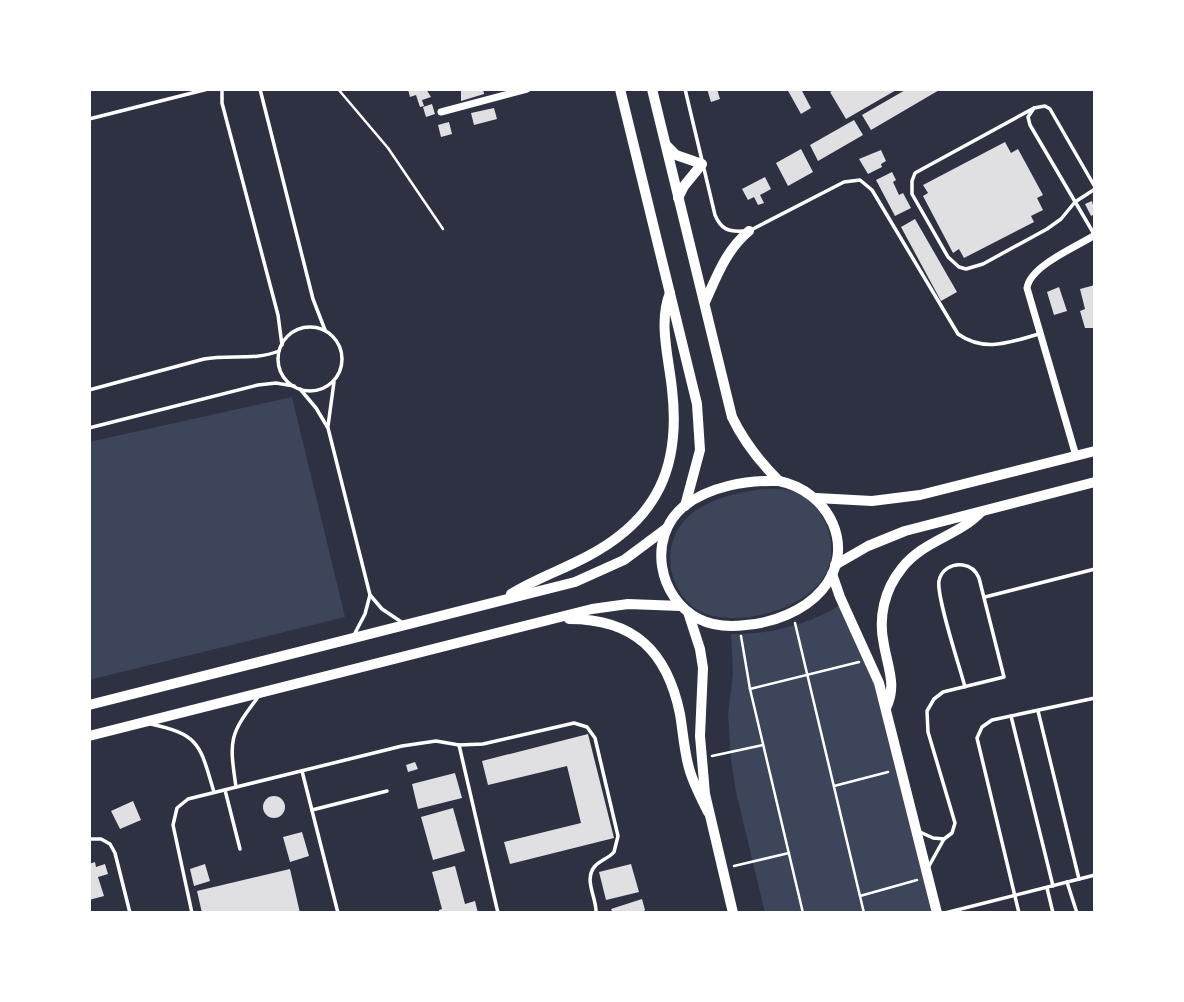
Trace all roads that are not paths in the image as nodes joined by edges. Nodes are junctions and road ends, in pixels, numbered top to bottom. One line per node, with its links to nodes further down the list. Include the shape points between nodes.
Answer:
1 (208, 89): 10 (lane)
2 (222, 89): 22 (lane)
3 (260, 89): 20 (lane, via 313,299)
4 (527, 89): 9 (street)
5 (620, 89): 18 (main road)
6 (652, 89): 11 (main road)
7 (685, 89): 12 (lane)
8 (1034, 108): 13 (lane, via 1050,109); 15 (lane, via 1028,117 1030,125); 15 (lane, via 919,169 913,176 912,194 947,257 966,269 1047,229)
9 (441, 112)
10 (89, 119)
11 (666, 145): 12 (main road, via 676,155); 14 (main road)
12 (702, 164): 14 (main road); 16 (lane, via 719,225 733,232)
13 (1095, 188): 15 (lane)
14 (678, 198): 19 (main road)
15 (1075, 202): 17 (lane)
16 (749, 231): 19 (main road, via 725,258); 21 (lane, via 844,182 860,180 872,190 958,334 990,346)
17 (1095, 235): 21 (street, via 1030,276 1027,294)
18 (670, 293): 35 (main road, via 699,426 700,450); 42 (main road, via 665,318 675,430 666,475 654,501 612,542)
19 (705, 302): 32 (main road, via 732,417 743,439)
20 (325, 330): 22 (lane, via 296,330); 24 (lane, via 342,353)
21 (1039, 334): 31 (street)
22 (282, 345): 23 (lane)
23 (279, 351): 25 (lane, via 281,371); 27 (lane, via 252,358 204,359)
24 (335, 380): 26 (lane, via 319,390); 29 (lane)
25 (294, 386): 26 (lane); 28 (lane, via 258,385)
26 (300, 389): 29 (lane)
27 (89, 390)
28 (89, 428)
29 (328, 428): 40 (lane)
30 (1095, 451): 31 (main road)
31 (1076, 456): 34 (main road, via 920,495 872,501)
32 (779, 481): 34 (main road, via 799,486); 35 (main road, via 730,486)
33 (1095, 482): 36 (main road)
34 (816, 498): 38 (main road, via 833,524 838,544)
35 (685, 506): 37 (main road)
36 (984, 510): 38 (main road, via 886,538); 51 (main road, via 957,532 916,553 893,579 881,623 892,682)
37 (667, 528): 42 (main road, via 639,551 600,572); 43 (main road, via 661,565 670,591)
38 (834, 569): 43 (main road, via 821,592 792,612 765,622 714,624); 51 (main road, via 840,597)
39 (1095, 569): 41 (lane)
40 (370, 595): 45 (lane); 46 (lane)
41 (984, 597): 47 (lane, via 1004,677); 47 (lane, via 976,572 965,565 953,565 940,577 939,589)
42 (499, 601): 45 (main road)
43 (685, 609): 44 (main road, via 610,606); 63 (main road, via 703,668 701,758)
44 (548, 620): 48 (main road); 63 (main road, via 610,623 639,639 663,664 679,712 689,768)
45 (405, 625): 46 (main road)
46 (351, 639): 50 (main road)
47 (965, 687): 66 (lane, via 939,694 926,718 954,818 954,828)
48 (263, 691): 54 (main road); 58 (lane, via 234,733 231,749)
49 (1095, 698): 52 (lane)
50 (89, 705)
51 (886, 708): 64 (main road)
52 (1038, 710): 53 (lane); 70 (lane)
53 (1012, 716): 72 (lane); 74 (lane, via 987,723 976,738)
54 (144, 722): 55 (main road); 61 (lane, via 176,729 194,741)
55 (89, 736)
56 (459, 745): 57 (lane, via 415,743); 78 (lane); 79 (lane, via 483,744 574,723 591,730 618,836 614,852 591,873)
57 (302, 771): 58 (lane); 62 (lane)
58 (236, 787): 59 (lane)
59 (225, 790): 61 (lane); 67 (lane)
60 (387, 791): 62 (lane)
61 (214, 792): 76 (lane, via 182,802 174,815)
62 (312, 810): 77 (lane)
63 (708, 813): 80 (main road)
64 (917, 830): 66 (lane); 68 (main road)
65 (89, 839): 75 (lane, via 101,839 113,848)
66 (944, 839): 68 (lane)
67 (240, 849)
68 (928, 874): 81 (main road)
69 (1095, 876): 70 (lane)
70 (1079, 879): 71 (lane)
71 (1067, 883): 72 (lane); 85 (lane)
72 (1053, 886): 73 (lane)
73 (1046, 888): 74 (lane); 84 (lane)
74 (1015, 895): 82 (lane); 83 (lane)
75 (131, 913)
76 (192, 913)
77 (338, 913)
78 (498, 913)
79 (596, 913)
80 (733, 913)
81 (937, 913)
82 (945, 913)
83 (1019, 913)
84 (1053, 913)
85 (1077, 913)

